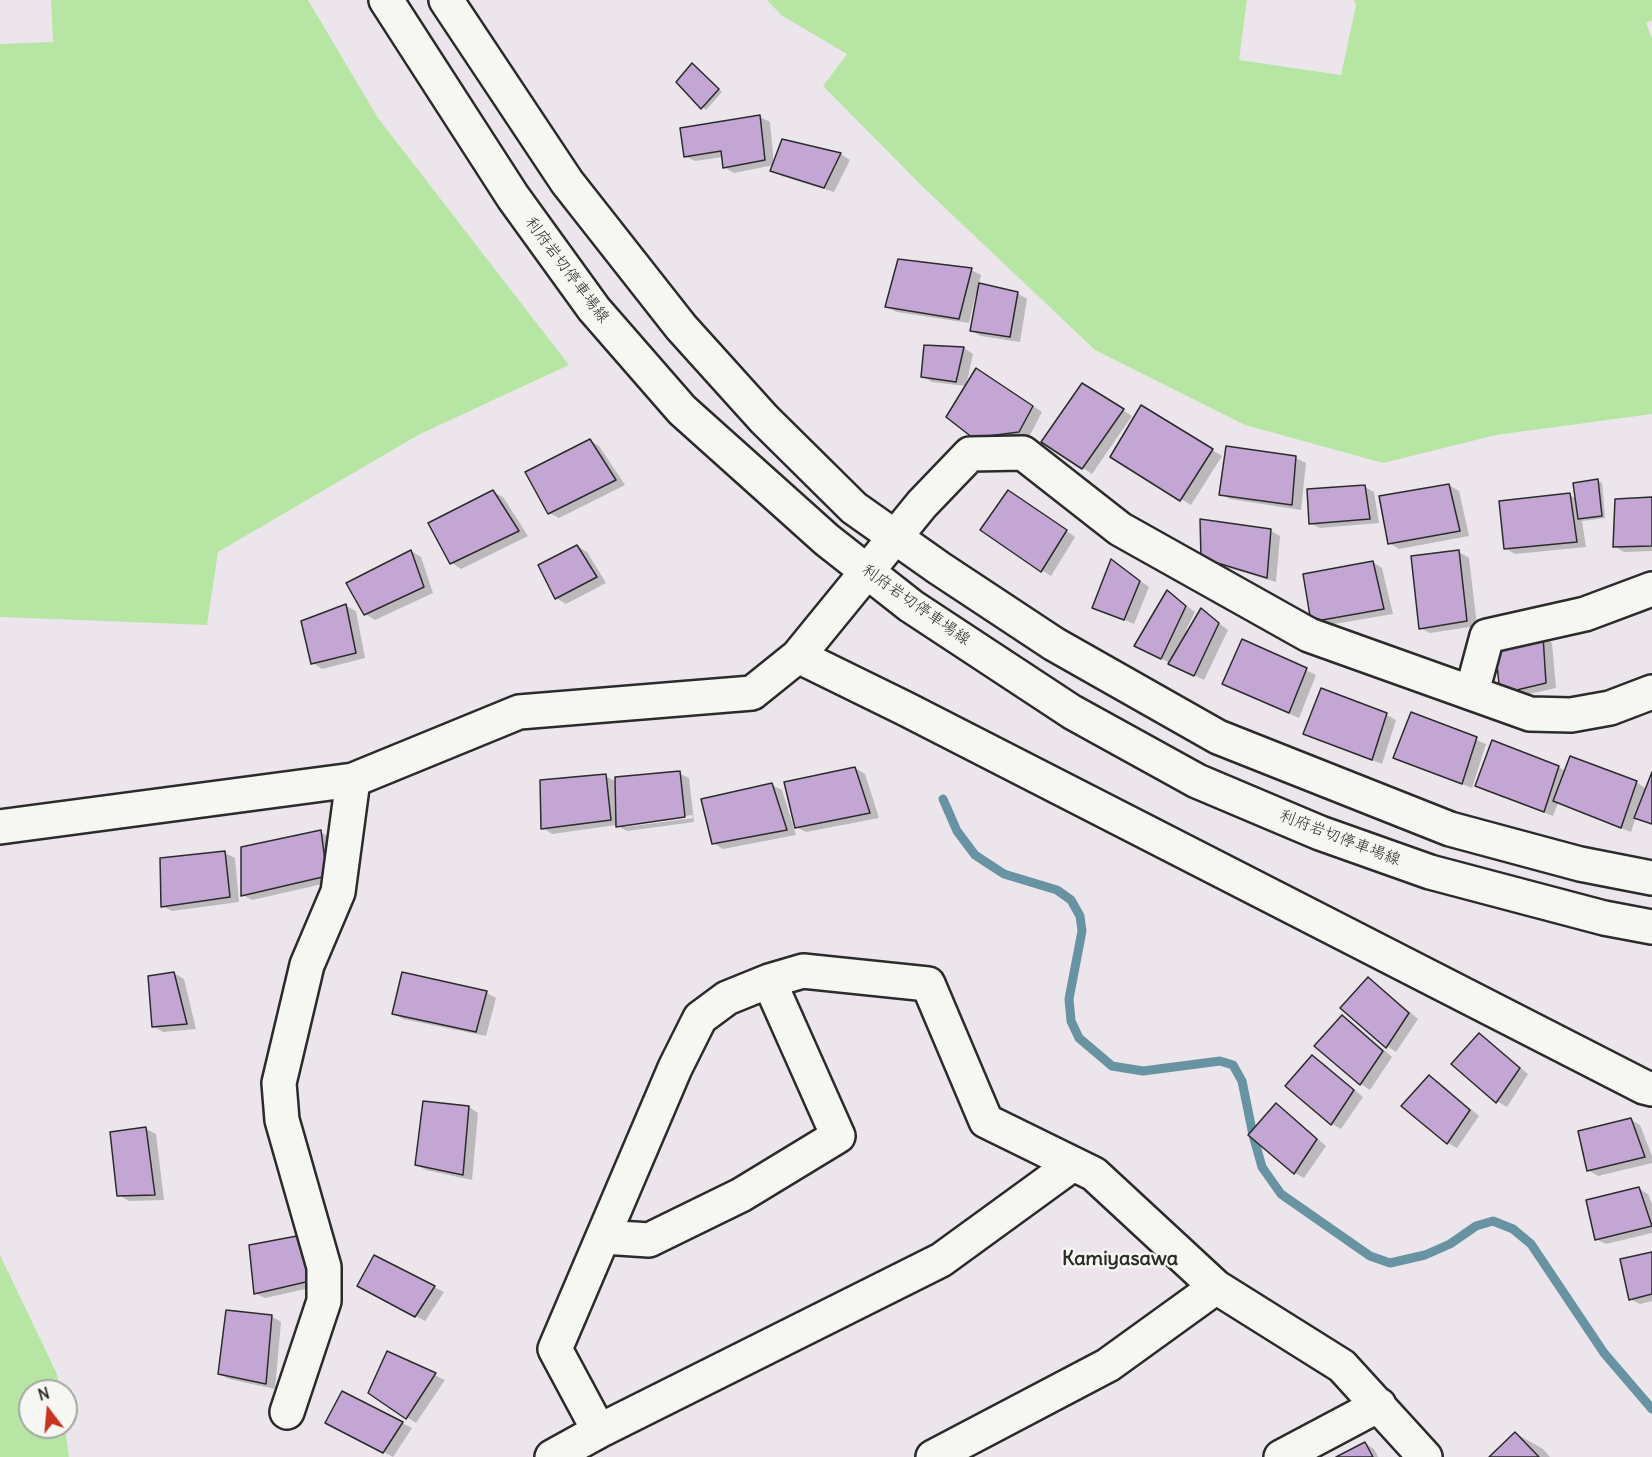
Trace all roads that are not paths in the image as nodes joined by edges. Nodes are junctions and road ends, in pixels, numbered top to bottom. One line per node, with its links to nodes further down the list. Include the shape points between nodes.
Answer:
1 (386, 0): 4 (street, 利府岩切停車場線, via 513,197 594,309 681,410)
2 (446, 0): 3 (street, via 567,182 681,327 764,419 846,500)
3 (896, 537): 4 (street); 7 (street, via 970,454 1023,453 1120,528 1309,635); 11 (street, via 1054,644 1218,737 1450,829 1580,864)
4 (868, 572): 6 (street); 12 (street, 利府岩切停車場線, via 912,606 1072,712 1197,781 1430,872)
5 (1652, 589): 7 (street, via 1585,614 1486,636)
6 (798, 656): 9 (street, via 752,693 519,712); 14 (street)
7 (1472, 692): 8 (street, via 1530,714 1571,716 1610,708)
8 (1652, 692)
9 (353, 780): 10 (street); 19 (street, via 338,892 308,965 279,1083 282,1120 324,1267 324,1301)
10 (0, 828)
11 (1652, 878)
12 (1652, 927)
13 (769, 981): 15 (street, via 803,971 928,984 986,1120); 16 (street, via 728,998 700,1018); 16 (street, via 838,1136 741,1195 649,1240)
14 (1652, 1089)
15 (1073, 1164): 17 (street, via 1094,1174); 20 (street, via 941,1260)
16 (603, 1238): 20 (street, via 555,1349)
17 (1216, 1287): 18 (street, via 1342,1366); 22 (street, via 1108,1365)
18 (1379, 1404): 23 (street); 24 (street)
19 (287, 1413)
20 (599, 1431): 21 (street)
21 (552, 1457)
22 (933, 1457)
23 (1281, 1457)
24 (1425, 1457)

